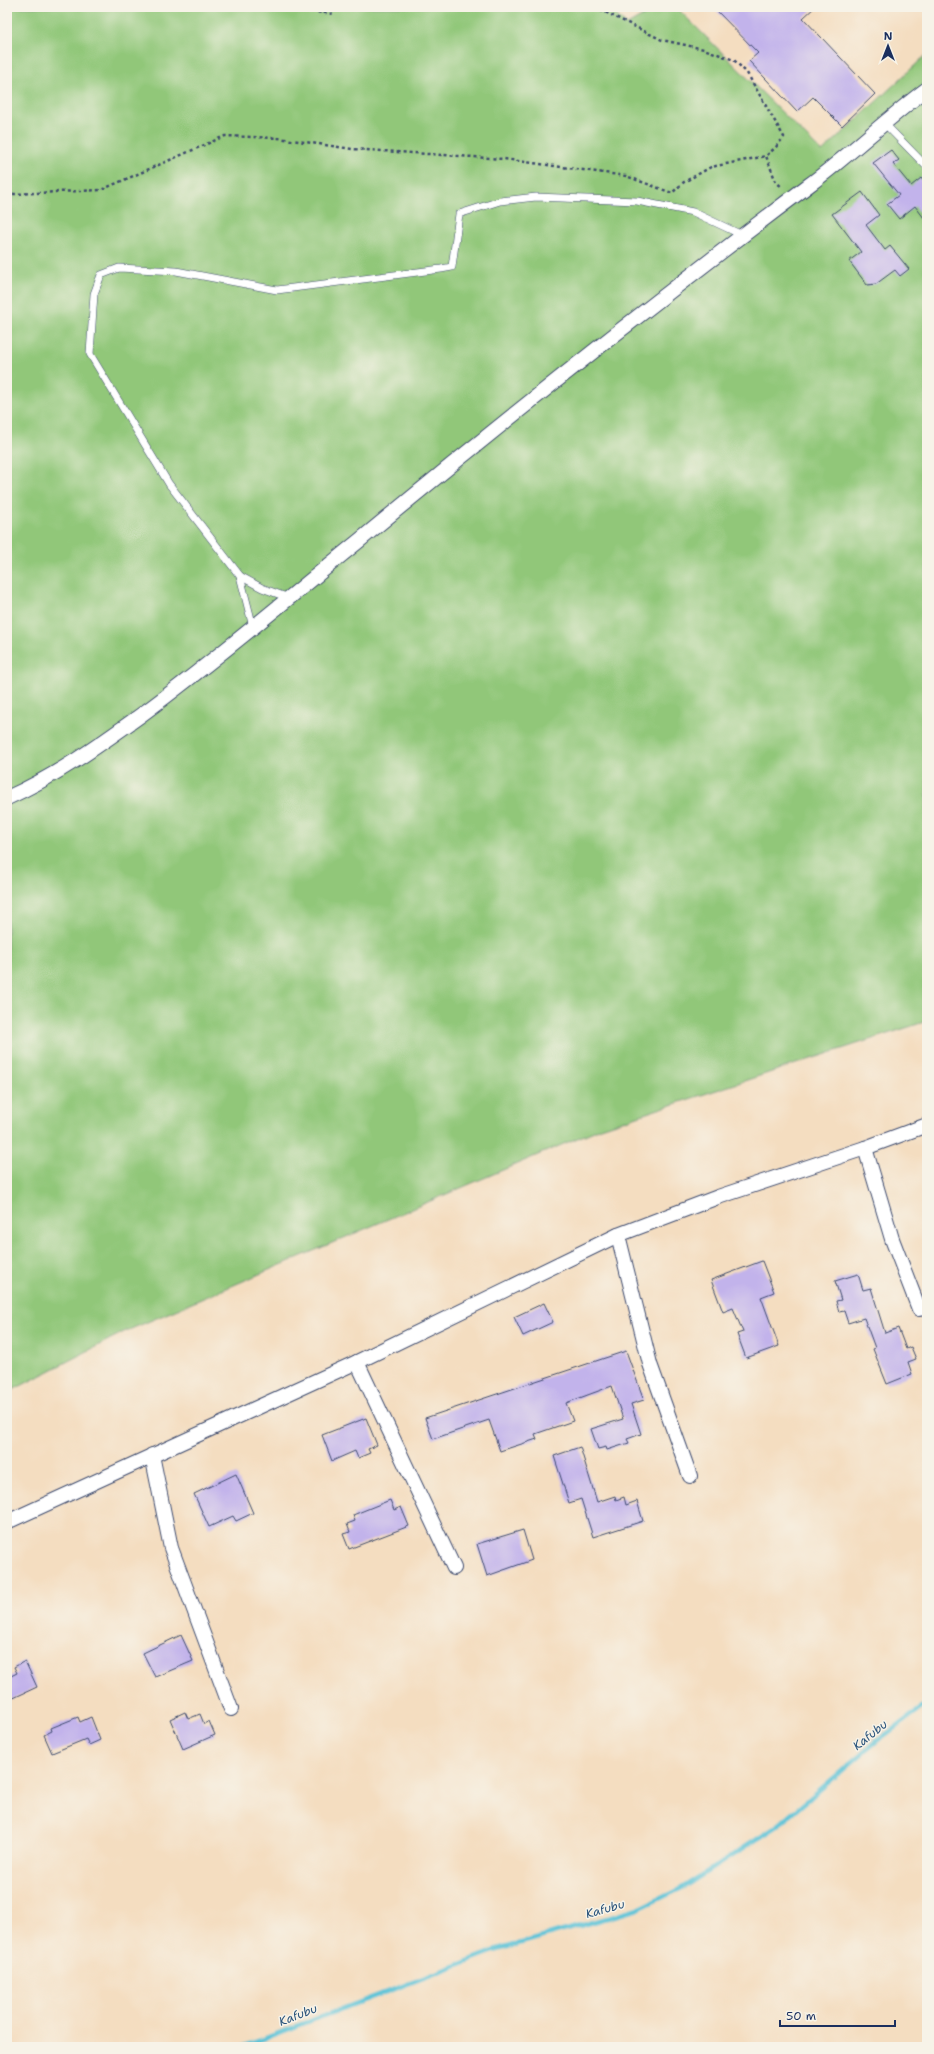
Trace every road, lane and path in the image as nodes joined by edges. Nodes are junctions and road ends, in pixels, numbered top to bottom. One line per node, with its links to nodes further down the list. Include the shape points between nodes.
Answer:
1 (270, 7): 3 (path)
2 (595, 7): 6 (path, via 662,40 704,49 734,60 747,73 784,137)
3 (335, 14)
4 (925, 94): 5 (street)
5 (885, 124): 7 (lane); 10 (street, via 833,168)
6 (766, 156): 8 (path, via 776,182); 9 (path, via 711,167 684,182 672,193 626,176 504,159 352,149 278,138 225,136 100,190)
7 (927, 167)
8 (788, 190)
9 (7, 193)
10 (742, 235): 11 (lane, via 693,212 637,201 536,197 500,201 459,214 452,267 441,269 277,290 176,272 119,268 101,275 94,294 90,354 169,484); 12 (street)
11 (240, 576): 12 (lane); 13 (lane)
12 (289, 598): 13 (street)
13 (253, 627): 14 (street, via 196,675 80,758 36,785)
14 (7, 798)
15 (927, 1125): 16 (street)
16 (865, 1148): 17 (street, via 718,1197); 18 (street, via 892,1239)
17 (618, 1235): 19 (street); 21 (street, via 647,1357)
18 (919, 1309)
19 (357, 1362): 20 (street); 23 (street)
20 (152, 1455): 22 (street); 24 (street, via 172,1548)
21 (690, 1476)
22 (7, 1522)
23 (454, 1568)
24 (231, 1709)

